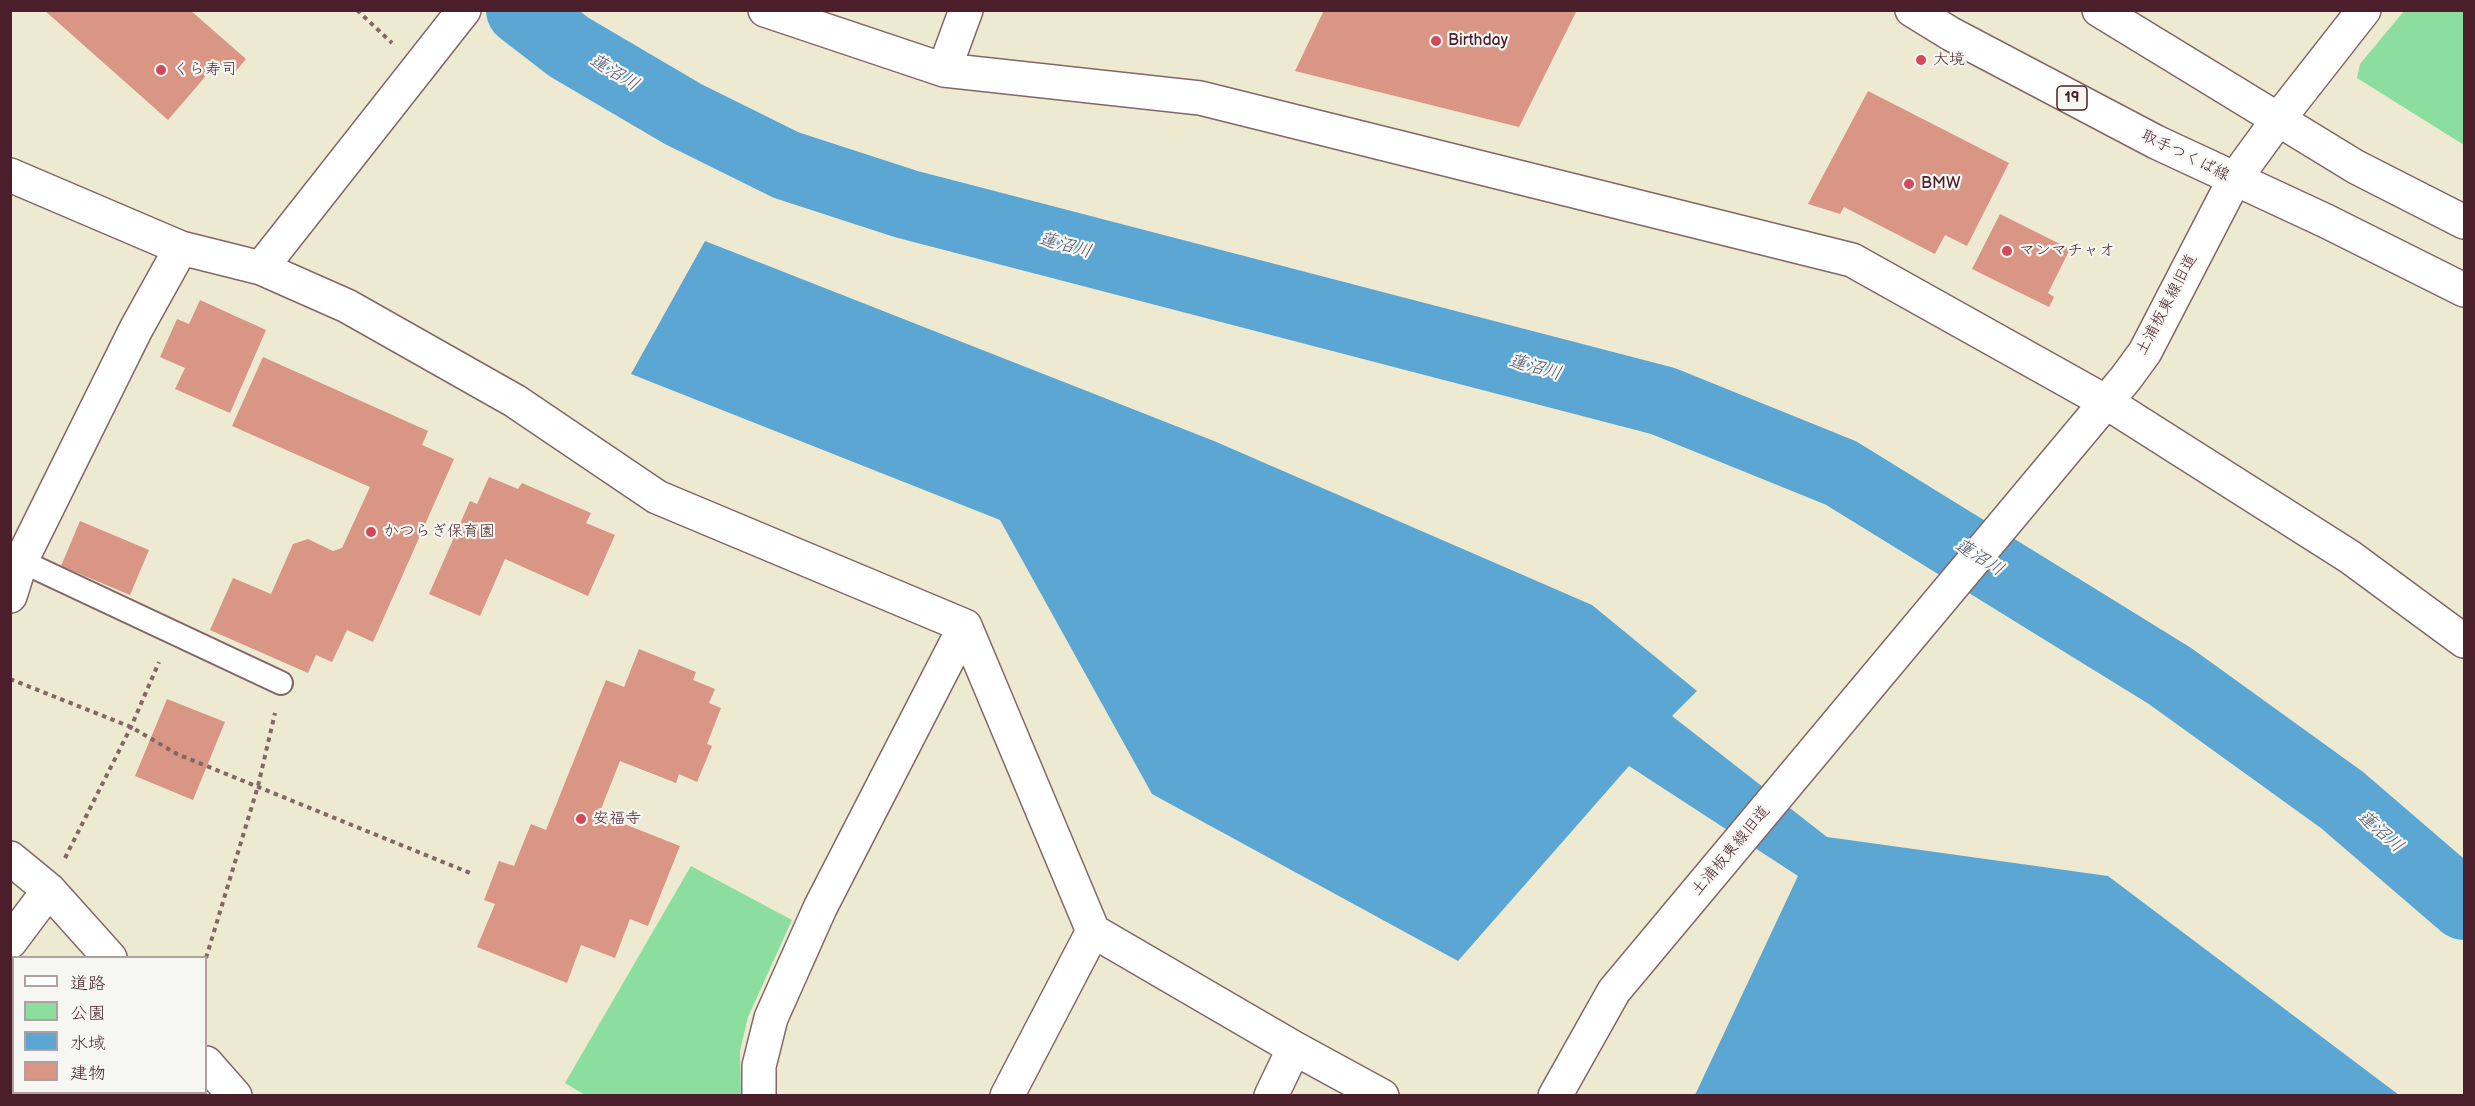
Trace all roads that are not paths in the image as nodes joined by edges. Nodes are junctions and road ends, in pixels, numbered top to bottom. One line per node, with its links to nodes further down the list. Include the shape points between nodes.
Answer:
1 (765, 10): 7 (street)
2 (966, 10): 7 (street)
3 (1912, 10): 10 (street, 取手つくば線 / 19, via 1951,34)
4 (2099, 10): 8 (street)
5 (2364, 10): 8 (street)
6 (455, 22): 13 (street)
7 (944, 70): 15 (street, via 1200,98 1852,260)
8 (2277, 121): 10 (street, 土浦板東線旧道); 11 (street)
9 (10, 175): 12 (street)
10 (2234, 180): 14 (street, 取手つくば線 / 19); 15 (street, 土浦板東線旧道, via 2145,352)
11 (2464, 222)
12 (181, 248): 13 (street); 16 (street, via 136,329)
13 (261, 268): 18 (street, via 347,306 515,401 657,497)
14 (2464, 290)
15 (2106, 402): 19 (street, via 2350,557); 33 (street, 土浦板東線旧道, via 1614,991)
16 (21, 561): 17 (street); 20 (lane)
17 (10, 596)
18 (964, 626): 23 (street); 29 (street, via 820,908 771,1018 759,1066)
19 (2464, 641)
20 (281, 683)
21 (10, 858): 22 (street)
22 (49, 890): 24 (street); 25 (street)
23 (1093, 930): 26 (street); 30 (street)
24 (10, 942)
25 (109, 956)
26 (1294, 1048): 31 (street); 32 (street)
27 (207, 1064): 28 (street)
28 (235, 1095)
29 (759, 1095)
30 (1007, 1095)
31 (1271, 1095)
32 (1382, 1095)
33 (1555, 1095)

